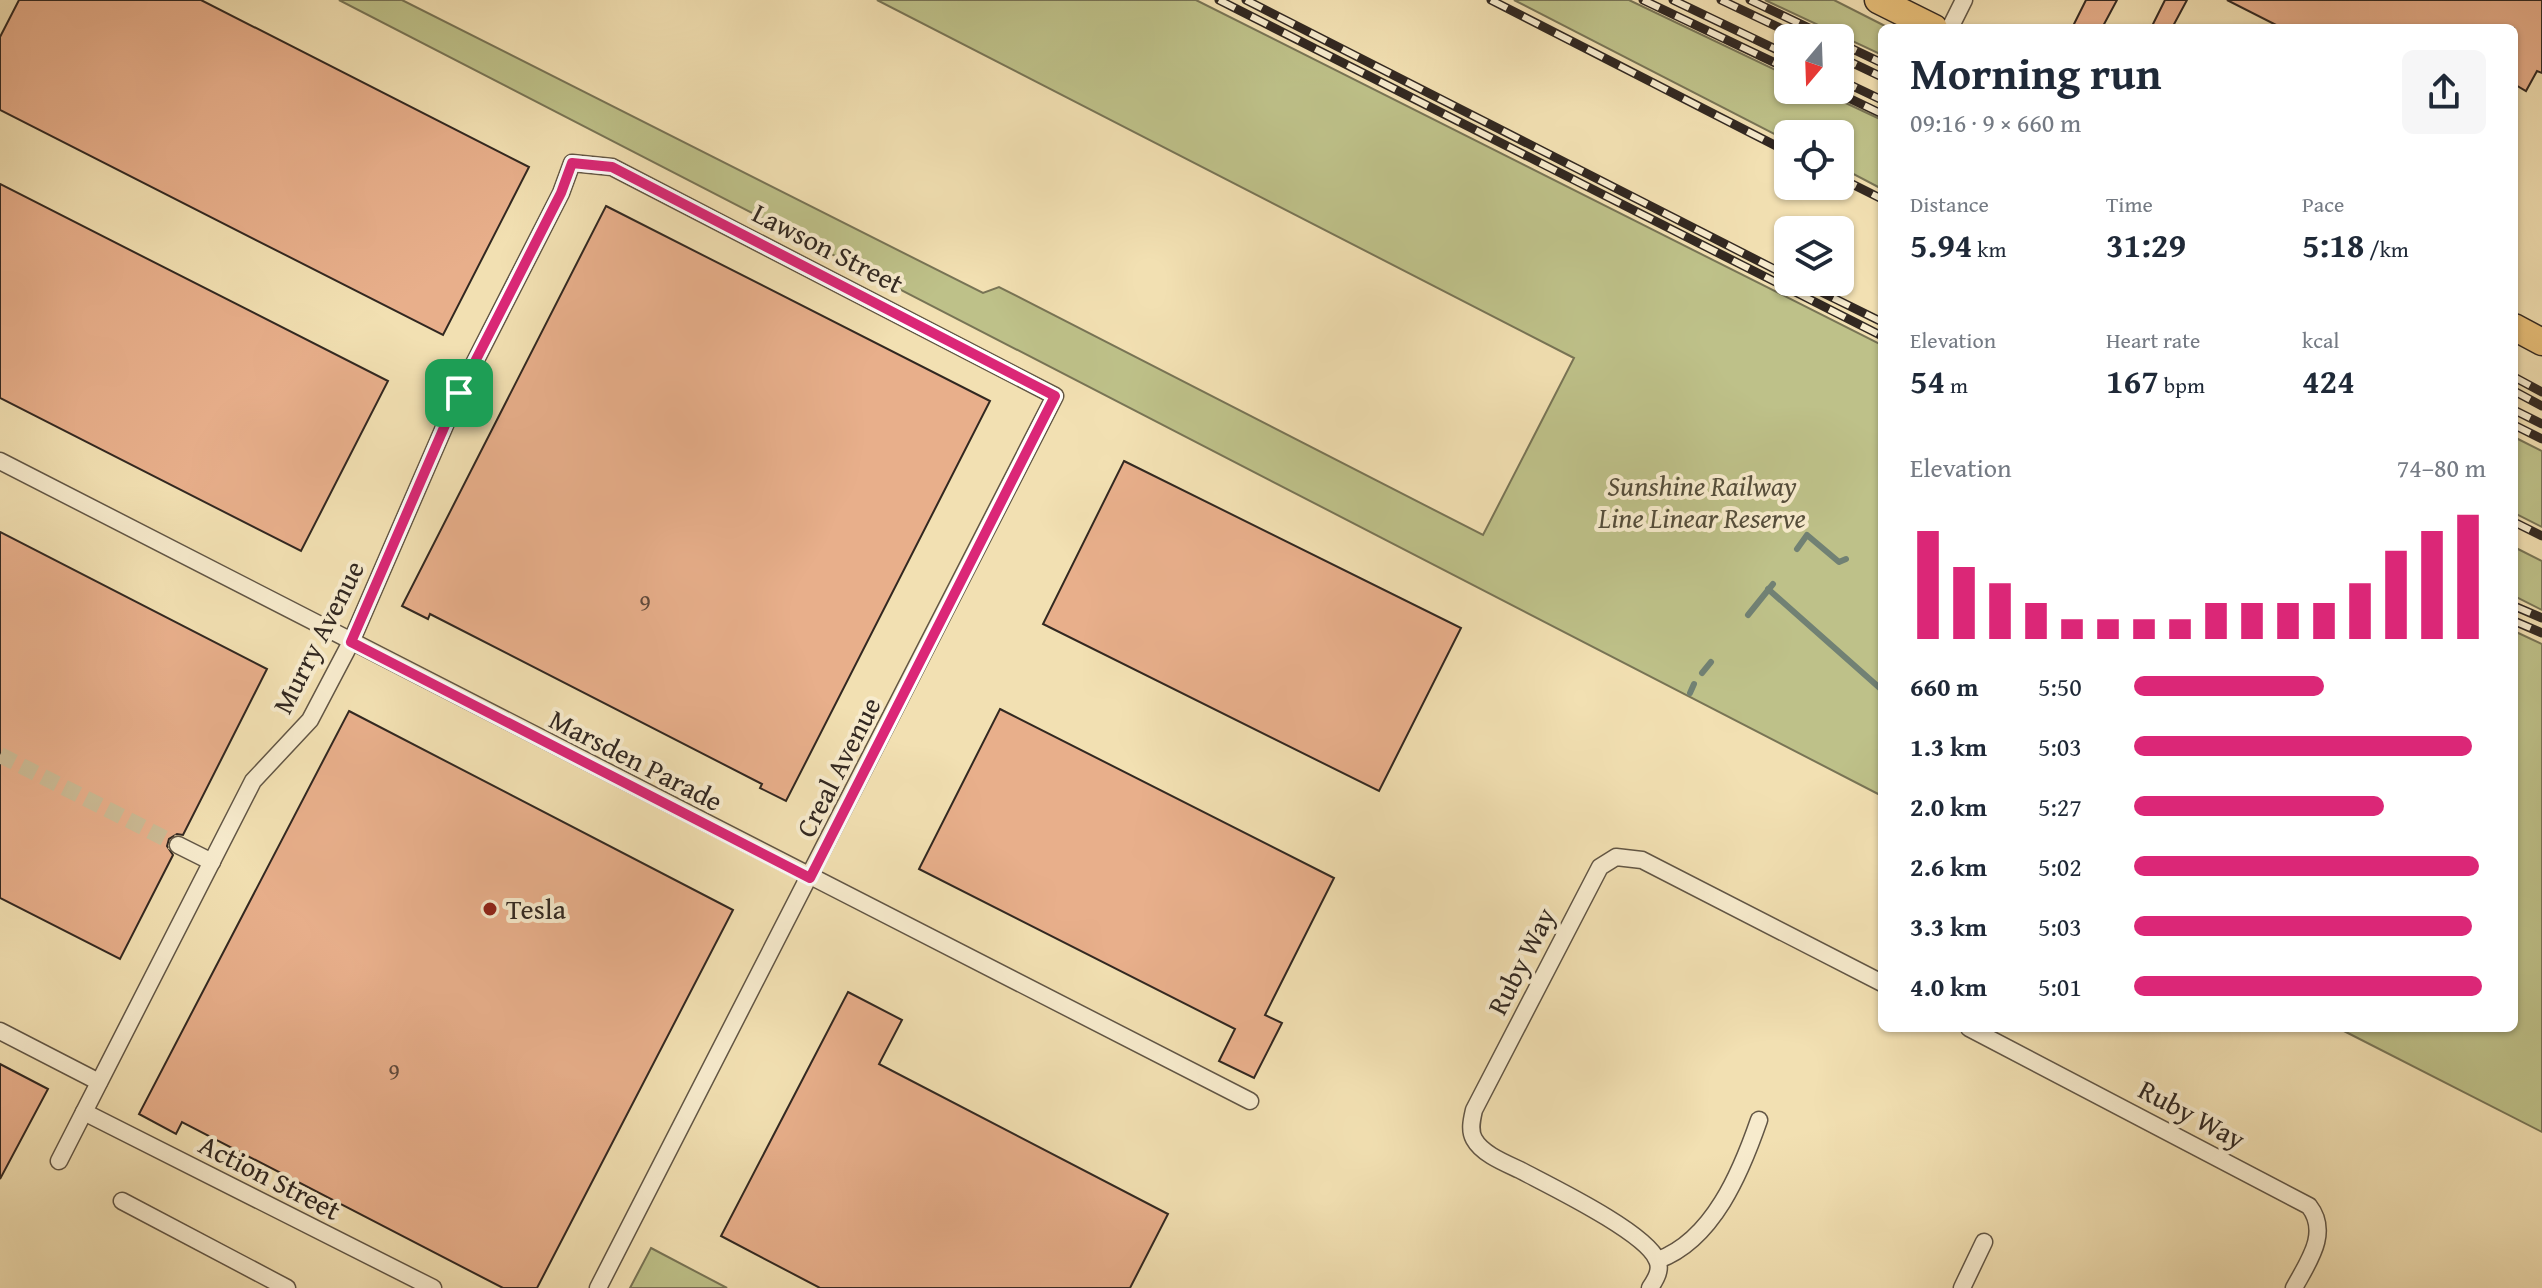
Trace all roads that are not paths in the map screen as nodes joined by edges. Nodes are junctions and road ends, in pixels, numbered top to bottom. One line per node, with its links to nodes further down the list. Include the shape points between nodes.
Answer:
1 (1878, 0): 3 (main road)
2 (1964, 0): 4 (street)
3 (1926, 24)
4 (1952, 24)
5 (572, 163): 8 (street, Lawson Street, via 612,167); 10 (street, Murry Avenue, via 459,393)
6 (2518, 329): 7 (main road)
7 (2542, 342)
8 (1055, 396): 13 (street, Creal Avenue)
9 (0, 461): 10 (street, Marsden Parade)
10 (351, 642): 12 (street, Murry Avenue, via 310,720 253,781); 13 (street, Marsden Parade)
11 (178, 845): 12 (street)
12 (212, 862): 17 (street, Murry Avenue)
13 (810, 878): 18 (street, Marsden Parade); 27 (street, Creal Avenue)
14 (1878, 981): 24 (street, Ruby Way, via 1642,860 1616,857 1600,867 1474,1110 1472,1137 1501,1160 1627,1231)
15 (0, 1031): 17 (street)
16 (1977, 1032): 30 (street, Ruby Way, via 2309,1206 2318,1218 2319,1235)
17 (99, 1082): 19 (street, Murry Avenue)
18 (1250, 1101)
19 (84, 1112): 21 (street, Murry Avenue); 26 (street, Action Street)
20 (1759, 1120): 24 (street, via 1740,1168 1704,1228 1682,1250)
21 (59, 1161)
22 (122, 1201): 25 (street)
23 (1984, 1242): 29 (street)
24 (1658, 1260): 28 (street, via 1659,1272)
25 (287, 1288)
26 (433, 1288)
27 (598, 1288)
28 (1650, 1288)
29 (1962, 1288)
30 (2294, 1288)

